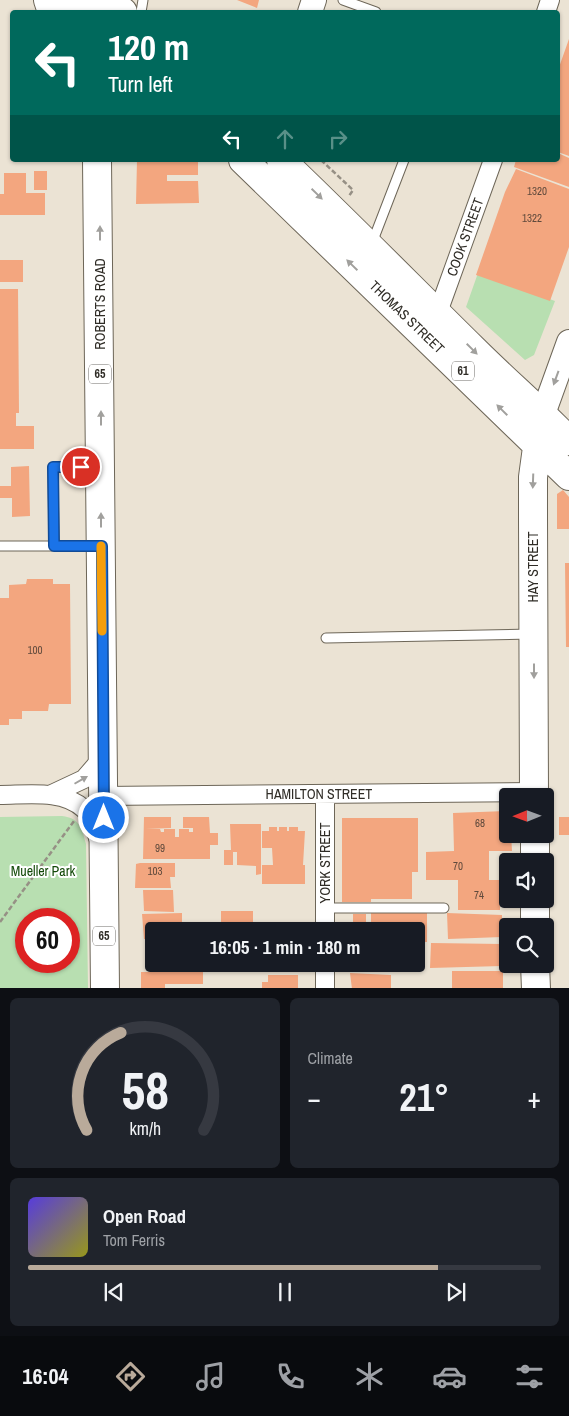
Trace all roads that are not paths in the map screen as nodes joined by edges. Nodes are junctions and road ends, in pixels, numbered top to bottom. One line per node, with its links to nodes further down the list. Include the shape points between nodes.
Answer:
1 (75, 0): 4 (main road)
2 (116, 0): 5 (main road)
3 (343, 0): 6 (lane)
4 (85, 10)
5 (127, 10)
6 (370, 10)
7 (98, 162): 18 (main road, ROBERTS ROAD / 65, one-way to 7)
8 (249, 162): 17 (main road, THOMAS STREET / 61, one-way to 8)
9 (284, 162): 12 (main road, THOMAS STREET / 61, one-way to 12)
10 (403, 162): 12 (lane)
11 (492, 162): 13 (street, COOK STREET)
12 (371, 246): 13 (main road, THOMAS STREET / 61)
13 (438, 314): 15 (main road, THOMAS STREET / 61, one-way to 15)
14 (569, 342): 15 (main road, HAY STREET, one-way to 15)
15 (543, 414): 16 (main road, THOMAS STREET / 61); 17 (main road, HAY STREET)
16 (569, 441)
17 (537, 445): 19 (main road, THOMAS STREET / 61); 23 (main road, HAY STREET, one-way to 23, via 533,477)
18 (101, 466): 21 (lane, via 53,467); 22 (main road, ROBERTS ROAD / 65, one-way to 18)
19 (569, 476)
20 (0, 546): 21 (lane)
21 (54, 546): 22 (lane)
22 (102, 546): 25 (main road, ROBERTS ROAD / 65)
23 (533, 634): 24 (lane); 26 (main road, HAY STREET, one-way to 26)
24 (326, 638)
25 (103, 758): 27 (street, one-way to 25, via 84,779); 31 (main road, ROBERTS ROAD / 65)
26 (534, 788)
27 (52, 794): 30 (street); 32 (street, via 84,809)
28 (324, 794): 29 (street, HAMILTON STREET); 31 (street, HAMILTON STREET); 33 (street, YORK STREET)
29 (499, 794)
30 (0, 795)
31 (103, 796): 32 (main road, ROBERTS ROAD / 65)
32 (104, 850): 38 (main road, ROBERTS ROAD / 65)
33 (325, 908): 34 (lane); 35 (street, YORK STREET)
34 (444, 908)
35 (325, 922)
36 (325, 972): 39 (street)
37 (535, 973): 40 (main road)
38 (104, 988)
39 (326, 988)
40 (536, 988)

